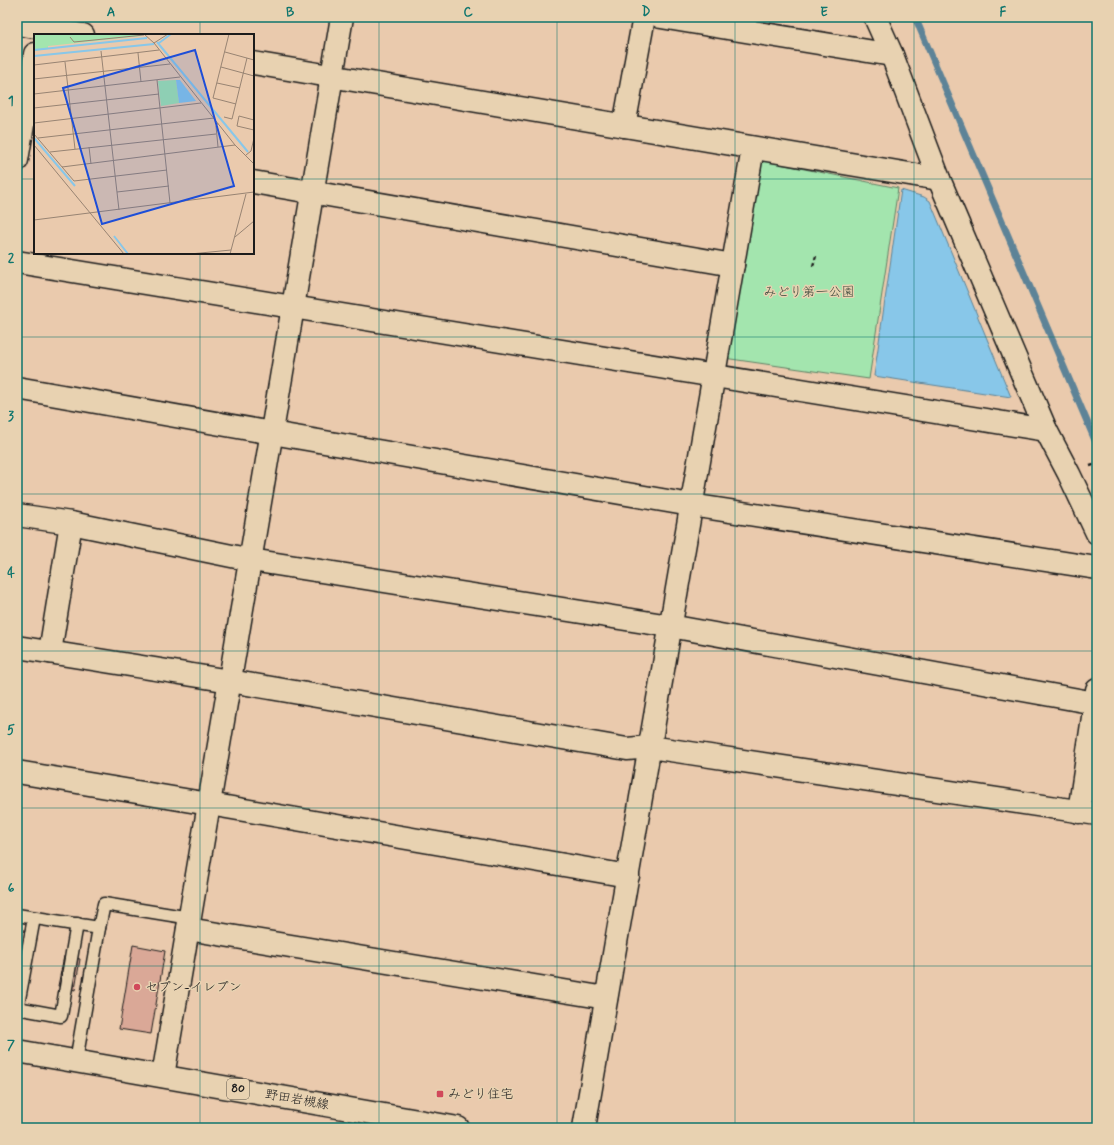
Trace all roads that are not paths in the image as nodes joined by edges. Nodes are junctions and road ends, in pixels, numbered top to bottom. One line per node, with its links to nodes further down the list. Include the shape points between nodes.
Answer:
1 (342, 17): 11 (street)
2 (644, 17): 12 (street)
3 (661, 17): 8 (street)
4 (875, 17): 8 (street)
5 (17, 24): 6 (street)
6 (40, 27): 7 (street)
7 (78, 34)
8 (892, 56): 15 (street)
9 (34, 61): 13 (street)
10 (254, 63): 11 (street)
11 (332, 77): 12 (street); 17 (street)
12 (624, 126): 14 (street)
13 (22, 147)
14 (753, 148): 15 (street); 19 (street)
15 (939, 179): 23 (street)
16 (254, 182): 17 (street)
17 (313, 192): 19 (street); 20 (street)
18 (17, 262): 20 (street)
19 (733, 265): 21 (street)
20 (293, 307): 21 (street); 24 (street)
21 (714, 376): 23 (street); 25 (street)
22 (17, 388): 24 (street)
23 (1046, 430): 28 (street)
24 (272, 434): 25 (street); 29 (street)
25 (692, 505): 30 (street); 31 (street)
26 (17, 515): 27 (street)
27 (71, 523): 29 (street); 33 (street)
28 (1097, 533)
29 (251, 560): 31 (street); 34 (street)
30 (1097, 568)
31 (670, 626): 35 (street); 36 (street)
32 (17, 647): 33 (street)
33 (50, 652): 34 (street)
34 (230, 681): 36 (street, via 627,749); 38 (street)
35 (1096, 696): 39 (street)
36 (650, 747): 39 (street); 40 (street)
37 (17, 772): 38 (street)
38 (209, 804): 40 (street); 43 (street)
39 (1088, 813)
40 (628, 876): 46 (street)
41 (17, 915): 42 (lane)
42 (34, 918): 44 (lane); 47 (lane)
43 (189, 923): 45 (lane, via 104,904); 46 (street); 50 (street)
44 (77, 924): 45 (lane); 47 (lane, via 61,1016)
45 (99, 928): 49 (lane, via 96,978)
46 (606, 998): 52 (street)
47 (17, 1009)
48 (17, 1051): 49 (street, 野田岩槻線 / 80)
49 (76, 1061): 50 (street, 野田岩槻線 / 80)
50 (163, 1076): 51 (street, 野田岩槻線 / 80)
51 (458, 1128)
52 (584, 1128)

